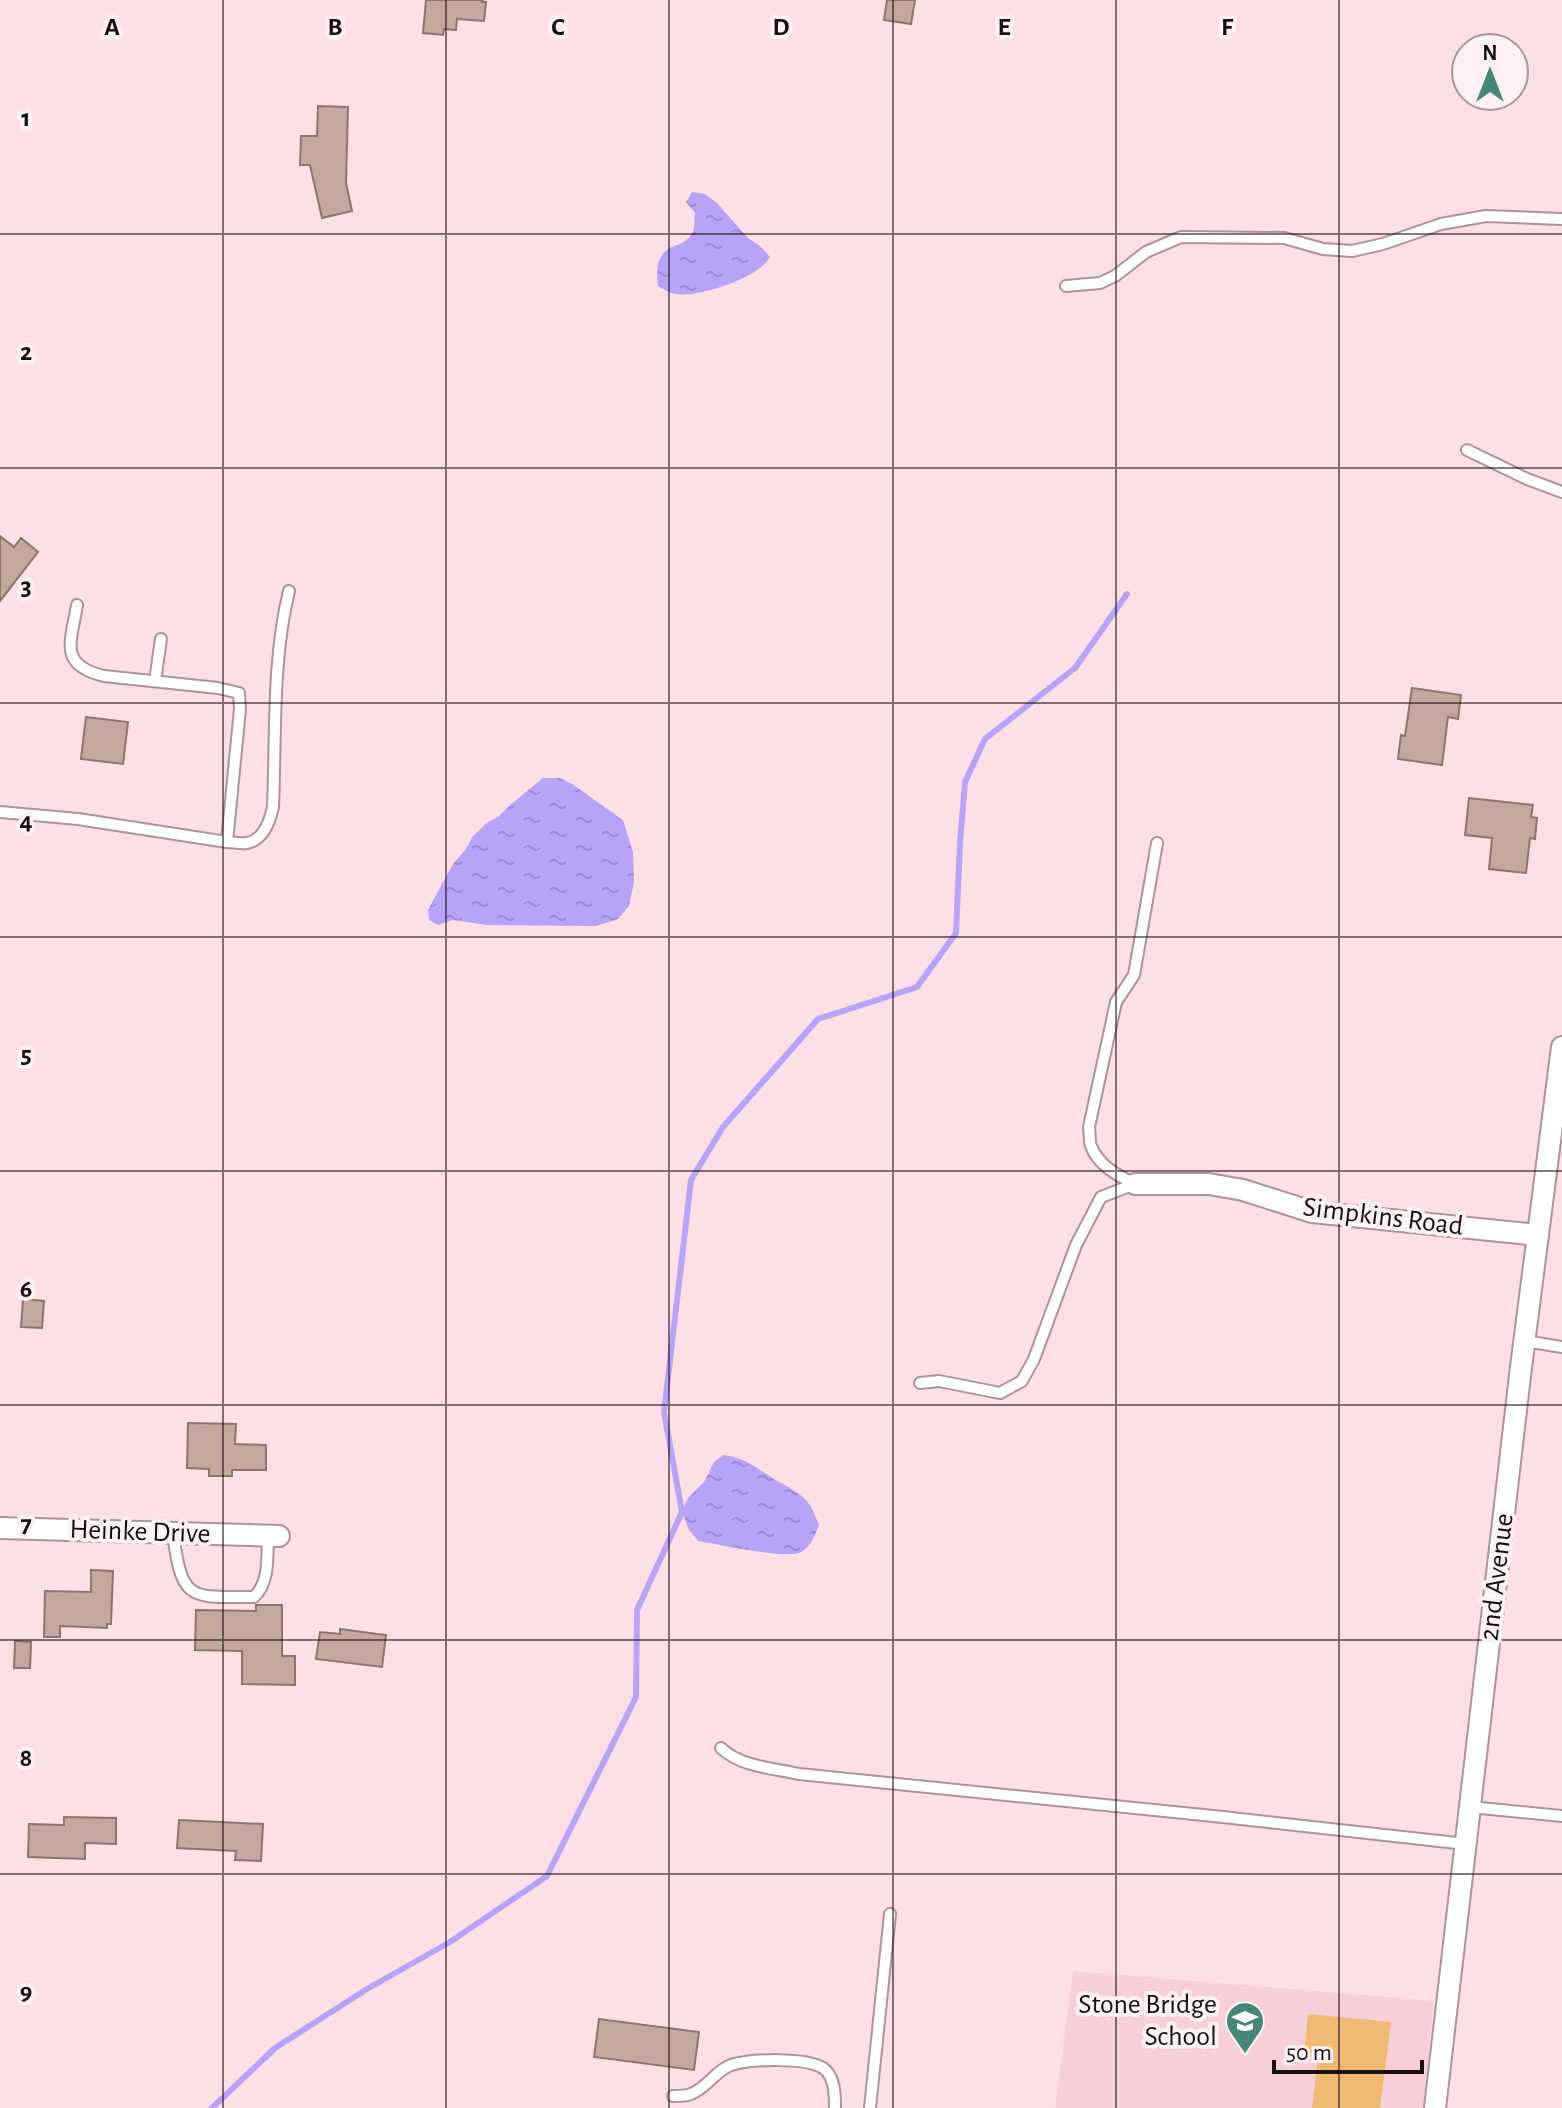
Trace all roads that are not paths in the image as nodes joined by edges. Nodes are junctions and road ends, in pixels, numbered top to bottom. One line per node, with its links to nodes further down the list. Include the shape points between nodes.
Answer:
1 (1562, 219): 2 (lane, via 1486,216 1352,251 1284,238 1181,237 1146,252 1100,283)
2 (1066, 286)
3 (1467, 450): 4 (lane)
4 (1562, 492)
5 (289, 591): 10 (lane, via 279,657 271,817 258,838)
6 (77, 605): 8 (lane, via 70,643 77,665 104,676)
7 (161, 639): 8 (lane)
8 (155, 681): 10 (lane, via 239,693)
9 (0, 812): 10 (lane)
10 (227, 842)
11 (1157, 843): 13 (lane, via 1134,975 1116,1002 1089,1127 1091,1147 1104,1165)
12 (1562, 1047): 14 (street, 2nd Avenue)
13 (1135, 1184): 14 (street, Simpkins Road, via 1209,1184 1312,1212); 17 (lane, via 1101,1197 1076,1245 1022,1381 1000,1393 939,1381)
14 (1538, 1235): 15 (street, 2nd Avenue)
15 (1525, 1341): 16 (lane); 22 (street, 2nd Avenue)
16 (1562, 1347)
17 (920, 1383)
18 (0, 1528): 19 (street, Heinke Drive)
19 (173, 1533): 20 (street, Heinke Drive); 20 (lane, via 187,1586 206,1597 254,1597 265,1578)
20 (274, 1536)
21 (721, 1748): 24 (lane, via 741,1761 799,1774)
22 (1470, 1807): 23 (lane); 24 (street, 2nd Avenue)
23 (1562, 1816)
24 (1466, 1844): 29 (street, 2nd Avenue)
25 (890, 1914): 28 (lane)
26 (673, 2096): 27 (lane, via 692,2094 730,2065 806,2062 823,2068 832,2079)
27 (835, 2108)
28 (870, 2108)
29 (1435, 2108)

